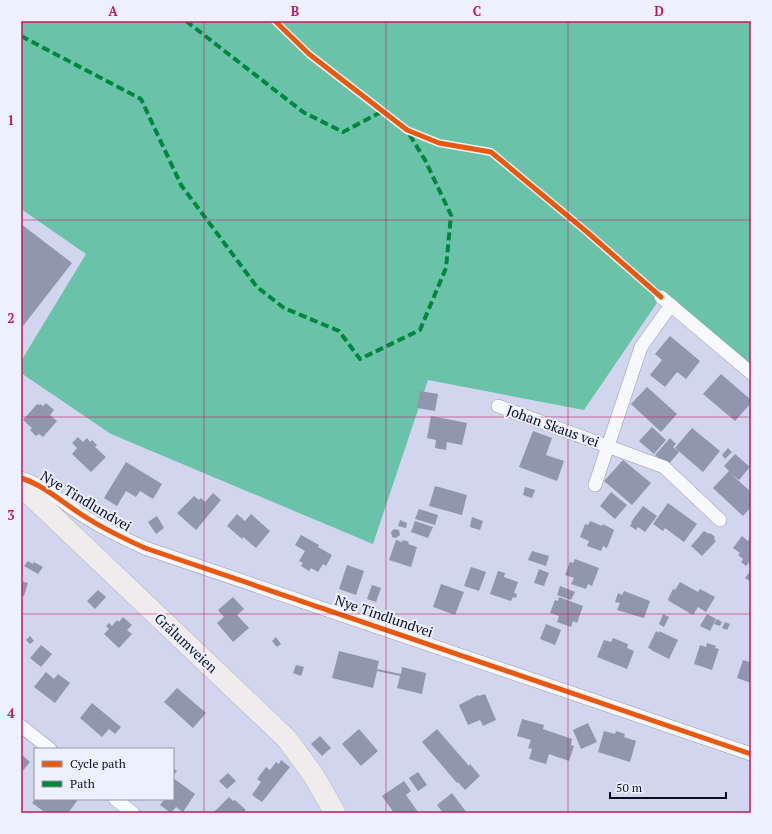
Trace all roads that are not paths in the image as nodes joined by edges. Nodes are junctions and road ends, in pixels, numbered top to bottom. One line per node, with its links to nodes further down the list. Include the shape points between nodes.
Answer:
1 (751, 374): 3 (street, Johan Skaus vei, via 666,301 641,347)
2 (498, 406): 3 (street, Johan Skaus vei)
3 (608, 446): 5 (street, Johan Skaus vei); 7 (street, Johan Skaus vei, via 664,467)
4 (21, 478): 10 (street, Nye Tindlundvei, via 52,494 108,531 145,548)
5 (595, 485)
6 (21, 486): 13 (main road, Grålumveien, via 287,739 314,776)
7 (720, 520)
8 (21, 726): 9 (street)
9 (49, 748)
10 (751, 754)
11 (115, 800): 12 (street)
12 (133, 813)
13 (335, 813)

